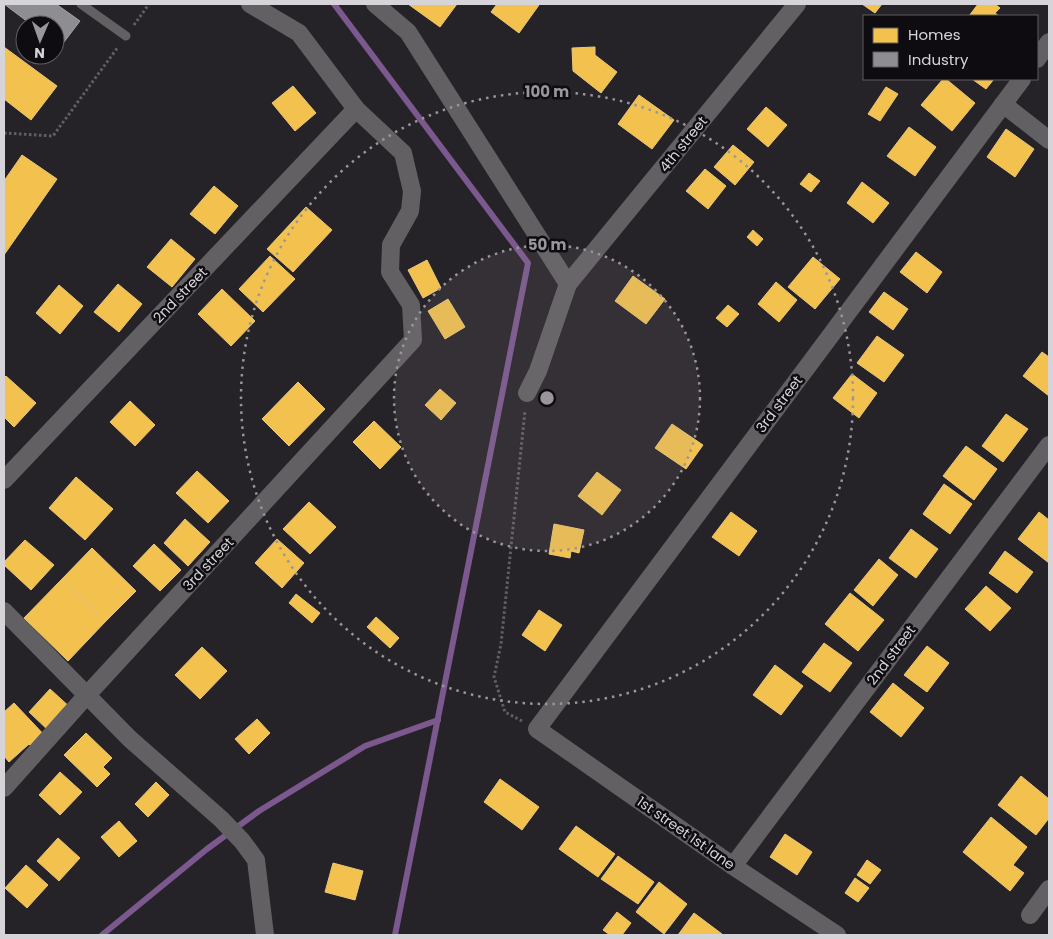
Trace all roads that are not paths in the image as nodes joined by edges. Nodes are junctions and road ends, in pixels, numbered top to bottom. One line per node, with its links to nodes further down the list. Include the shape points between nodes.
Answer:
1 (81, 4): 5 (lane)
2 (250, 4): 10 (street, via 299,33)
3 (375, 4): 12 (street, via 408,32)
4 (797, 4): 12 (street, 4th street)
5 (126, 36)
6 (1049, 42): 7 (street)
7 (1038, 58)
8 (1021, 80): 9 (street, 3rd street)
9 (1003, 104): 11 (street); 18 (street, 3rd street)
10 (356, 109): 15 (street, 2nd street); 17 (street, 3rd street, via 403,154 412,192 410,211 390,245 390,272 411,304 413,340)
11 (1049, 140)
12 (568, 284): 13 (street, via 538,371)
13 (527, 393)
14 (1049, 445): 20 (street, 2nd street)
15 (4, 480)
16 (4, 611): 17 (street)
17 (88, 695): 19 (street, 3rd street); 23 (street, via 130,739 222,819 242,841 256,860)
18 (537, 729): 20 (street, 1st street 1st lane)
19 (4, 788)
20 (733, 866): 24 (street, 1st street 1st lane)
21 (1049, 889): 22 (street)
22 (1030, 915)
23 (266, 935)
24 (837, 935)

